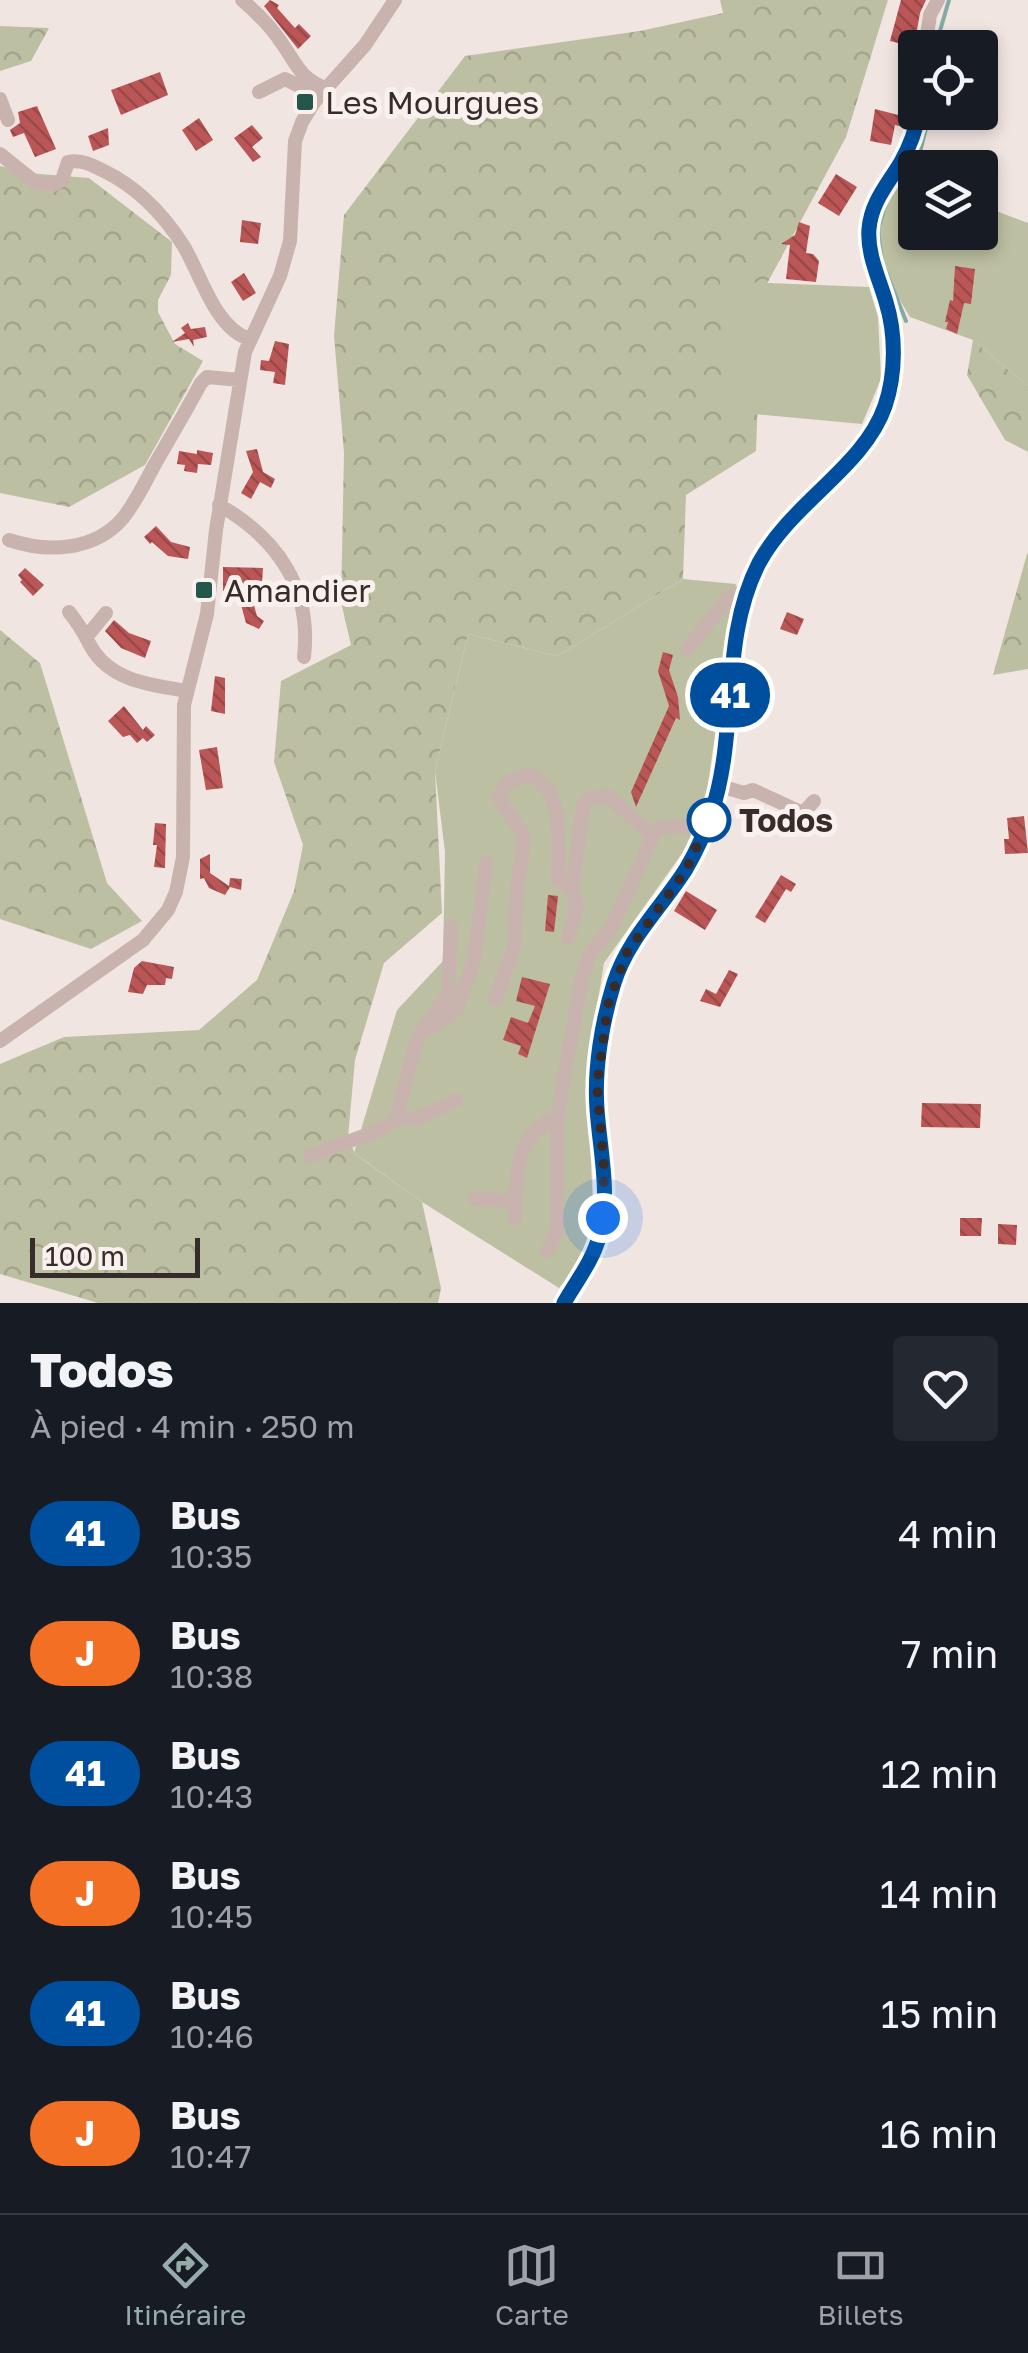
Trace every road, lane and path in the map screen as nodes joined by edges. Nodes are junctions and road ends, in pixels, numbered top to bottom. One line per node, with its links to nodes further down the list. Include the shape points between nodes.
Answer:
1 (242, 0): 6 (street)
2 (394, 0): 6 (street)
3 (938, 0): 4 (street)
4 (928, 30)
5 (260, 92): 6 (street, via 285,79)
6 (322, 92): 11 (street, via 296,141 286,259)
7 (0, 100): 8 (street)
8 (8, 120)
9 (914, 130): 15 (street, via 868,231 891,322 885,408 860,449 788,520)
10 (0, 154): 11 (street, via 35,182 53,185 68,162 78,160 142,194 181,243 224,320)
11 (249, 339): 12 (street)
12 (240, 380): 13 (street); 14 (street, via 207,377 200,384 123,518 103,536 63,547)
13 (219, 505): 20 (street, via 264,537 298,587); 21 (street, via 207,614)
14 (9, 540)
15 (748, 590): 19 (street, via 730,596); 22 (street, via 735,638)
16 (69, 612): 18 (street)
17 (106, 613): 18 (street)
18 (88, 635): 21 (street, via 111,669 126,678)
19 (687, 649)
20 (304, 657)
21 (187, 690): 32 (street, via 183,857 168,910 143,940)
22 (720, 786): 23 (street, via 752,790 803,814); 24 (street)
23 (814, 801)
24 (705, 830): 25 (street, via 659,827); 41 (street, via 615,978 597,1085 603,1218 591,1257)
25 (650, 833): 27 (street, via 608,796 589,799); 35 (street, via 612,927 590,953)
26 (486, 863): 31 (street, via 474,960 456,1011)
27 (572, 888): 29 (street, via 576,907); 30 (street, via 558,880 558,824 550,793 528,774 510,781 499,799 524,844 514,948)
28 (451, 926): 31 (street, via 448,996)
29 (568, 938)
30 (496, 1000)
31 (426, 1028): 34 (street, via 417,1039)
32 (0, 1041)
33 (456, 1100): 34 (street, via 426,1115)
34 (400, 1117): 36 (street)
35 (557, 1117): 38 (street, via 520,1152); 40 (street, via 557,1232)
36 (310, 1156)
37 (475, 1199): 38 (street)
38 (516, 1201): 39 (street)
39 (515, 1218)
40 (547, 1251)
41 (564, 1303)

